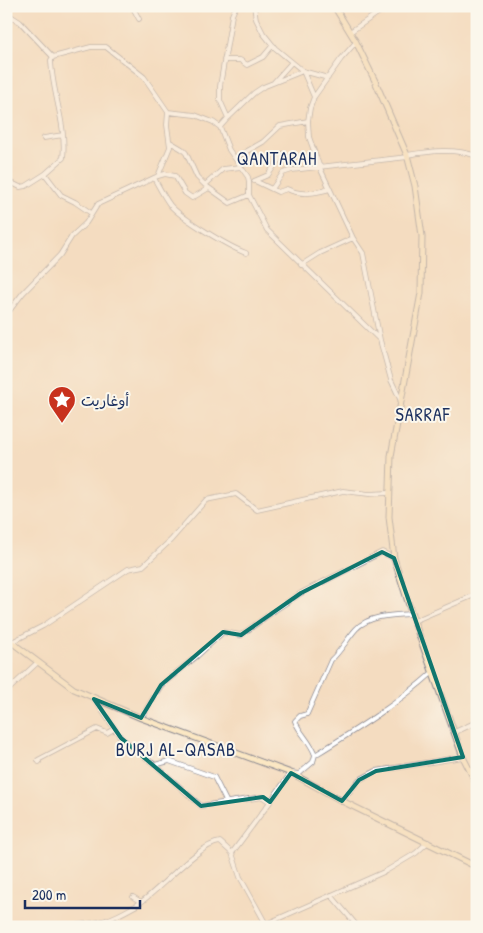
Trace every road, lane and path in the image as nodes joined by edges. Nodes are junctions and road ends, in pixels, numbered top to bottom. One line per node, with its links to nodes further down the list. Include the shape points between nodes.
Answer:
1 (132, 6): 7 (street)
2 (236, 6): 12 (street)
3 (254, 6): 10 (street, via 256,19)
4 (334, 6): 8 (main road)
5 (388, 6): 8 (street)
6 (6, 12): 11 (street)
7 (140, 20)
8 (350, 32): 9 (main road)
9 (356, 42): 15 (street); 26 (main road)
10 (273, 45): 12 (street, via 263,56 247,65 240,60); 13 (street)
11 (53, 57): 18 (street, via 92,47 106,47 144,77); 22 (street, via 51,72)
12 (224, 60): 19 (street, via 220,100)
13 (292, 63): 14 (street); 16 (street)
14 (303, 71): 15 (street); 16 (street); 17 (street)
15 (328, 78): 17 (street)
16 (273, 83): 19 (street, via 254,93)
17 (314, 97): 20 (street)
18 (168, 112): 21 (street, via 195,115); 24 (street)
19 (228, 118): 21 (street)
20 (308, 121): 28 (street, via 282,125); 30 (street, via 309,137)
21 (220, 127): 28 (street)
22 (63, 135): 23 (street); 31 (street, via 63,158)
23 (44, 138)
24 (170, 142): 32 (street); 36 (street, via 186,153 197,177)
25 (283, 154): 34 (street, via 268,175)
26 (408, 156): 27 (street, via 432,150); 30 (street); 46 (main road, via 416,186 422,236 421,294)
27 (477, 156)
28 (235, 158): 29 (street)
29 (241, 168): 35 (street); 36 (street, via 223,169)
30 (320, 168): 37 (street, via 283,173); 38 (street)
31 (45, 174): 33 (street, via 20,187); 40 (street, via 61,195)
32 (156, 177): 36 (street, via 175,176 192,198); 40 (street, via 105,200); 42 (street, via 171,206 210,234)
33 (6, 180)
34 (255, 181): 35 (street); 37 (street)
35 (249, 182): 39 (street)
36 (207, 187): 39 (street, via 230,203)
37 (272, 189): 38 (street, via 278,192 287,189 297,194)
38 (330, 189): 41 (street)
39 (249, 194): 43 (street, via 267,230)
40 (91, 214): 44 (street, via 60,255)
41 (353, 238): 43 (street); 45 (street, via 363,253)
42 (246, 253)
43 (301, 265): 45 (street)
44 (6, 315)
45 (380, 340): 46 (street, via 391,380)
46 (402, 401): 47 (main road, via 391,456)
47 (388, 492): 48 (main road); 52 (street, via 343,491 257,510 236,494 206,500 143,566 128,569 43,626)
48 (394, 558): 50 (main road); 57 (street, via 382,552 370,556 301,593 241,635 223,632 161,685)
49 (477, 594): 51 (street)
50 (412, 614): 51 (main road); 61 (street, via 386,615 363,623 331,660 307,714 295,721)
51 (414, 622): 54 (main road)
52 (8, 642): 53 (main road)
53 (38, 662): 55 (street); 56 (main road, via 72,688)
54 (433, 672): 60 (main road); 61 (street, via 391,705)
55 (6, 692)
56 (94, 698): 57 (main road); 59 (street)
57 (141, 718): 65 (main road)
58 (477, 722): 60 (street)
59 (114, 729): 63 (street, via 107,732 97,729); 64 (street)
60 (455, 732): 62 (main road)
61 (315, 755): 65 (street, via 313,762 299,774)
62 (463, 757): 66 (main road); 67 (street, via 376,771 359,780)
63 (39, 762)
64 (155, 765): 69 (street, via 201,806); 69 (street, via 168,761 214,777)
65 (291, 773): 67 (main road); 68 (street)
66 (477, 785)
67 (342, 801): 70 (main road)
68 (270, 802): 69 (street, via 263,797); 71 (street)
69 (227, 803)
70 (428, 842): 72 (main road); 73 (street, via 386,872)
71 (232, 853): 75 (street, via 220,842 206,848); 76 (street, via 240,877)
72 (477, 867)
73 (331, 895): 76 (street); 78 (street)
74 (133, 896): 75 (street)
75 (141, 902): 77 (street, via 106,920)
76 (267, 926)
77 (56, 927)
78 (358, 927)

